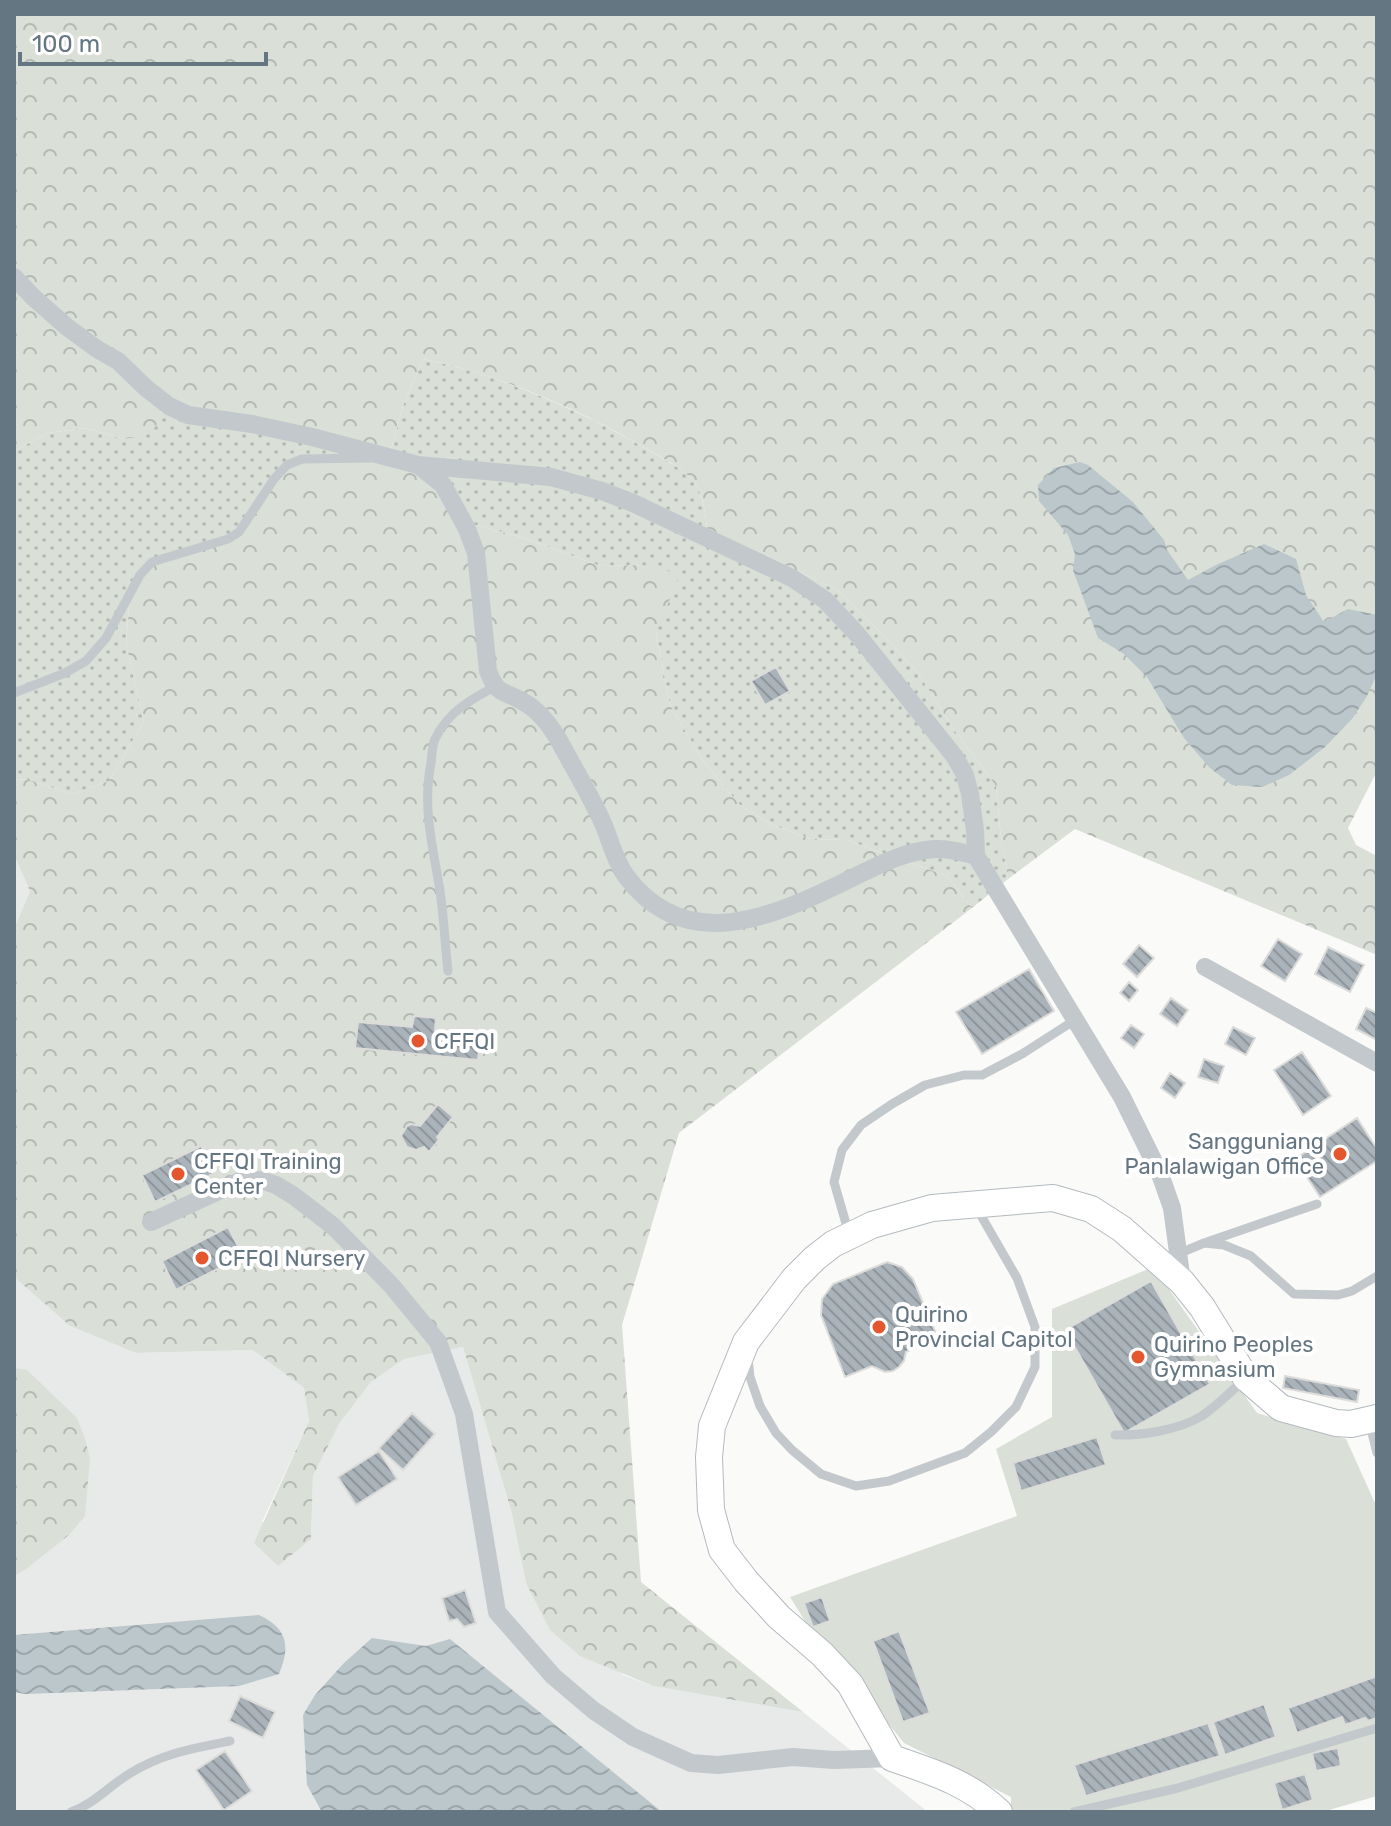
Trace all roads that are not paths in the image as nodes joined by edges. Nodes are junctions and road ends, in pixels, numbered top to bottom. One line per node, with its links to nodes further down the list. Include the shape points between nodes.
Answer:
1 (14, 277): 2 (street, via 67,327 118,361 169,406 188,415 252,424)
2 (389, 457): 3 (street); 5 (lane, via 302,459 287,465 239,532 152,562 86,661)
3 (418, 465): 4 (street, via 443,485 476,553); 6 (street, via 551,477 602,491 792,578 825,600 955,757 970,794)
4 (494, 687): 6 (street, via 541,716 601,818 623,873 636,889 675,916 702,924 729,923 780,911 897,857 936,849); 8 (lane, via 465,703 446,722 435,740 427,783)
5 (14, 693)
6 (976, 856): 9 (street)
7 (1205, 967): 10 (street)
8 (448, 971)
9 (1075, 1020): 14 (lane, via 982,1075 925,1085 861,1125 842,1150 834,1182); 16 (street, via 1160,1174 1172,1208)
10 (1377, 1063)
11 (974, 1204): 14 (street, via 932,1208); 18 (street, via 1053,1198 1091,1209); 19 (lane, via 1017,1278 1035,1327 1035,1367 1016,1407 965,1453 889,1481 856,1486 821,1474 776,1433 760,1406)
12 (1317, 1204): 15 (lane)
13 (151, 1222): 26 (street, via 238,1182 261,1180 294,1196 333,1226 392,1286 438,1342 464,1414 497,1612 553,1676 593,1710 633,1737 691,1763)
14 (850, 1236): 19 (street, via 833,1244 794,1279)
15 (1204, 1243): 16 (lane); 17 (lane, via 1251,1256 1294,1294 1338,1295)
16 (1178, 1254): 18 (street)
17 (1377, 1276)
18 (1182, 1282): 20 (street)
19 (746, 1342): 26 (street, via 712,1426 711,1510 722,1550 779,1617 850,1684)
20 (1246, 1378): 21 (street, via 1281,1408 1318,1420 1351,1424); 22 (lane, via 1199,1417 1163,1431)
21 (1373, 1419): 23 (lane)
22 (1115, 1435)
23 (1377, 1453)
24 (1377, 1728): 29 (lane, via 1178,1788)
25 (230, 1741): 27 (lane, via 155,1759)
26 (892, 1758): 28 (street, via 951,1779)
27 (71, 1812)
28 (999, 1812)
29 (1074, 1812)

